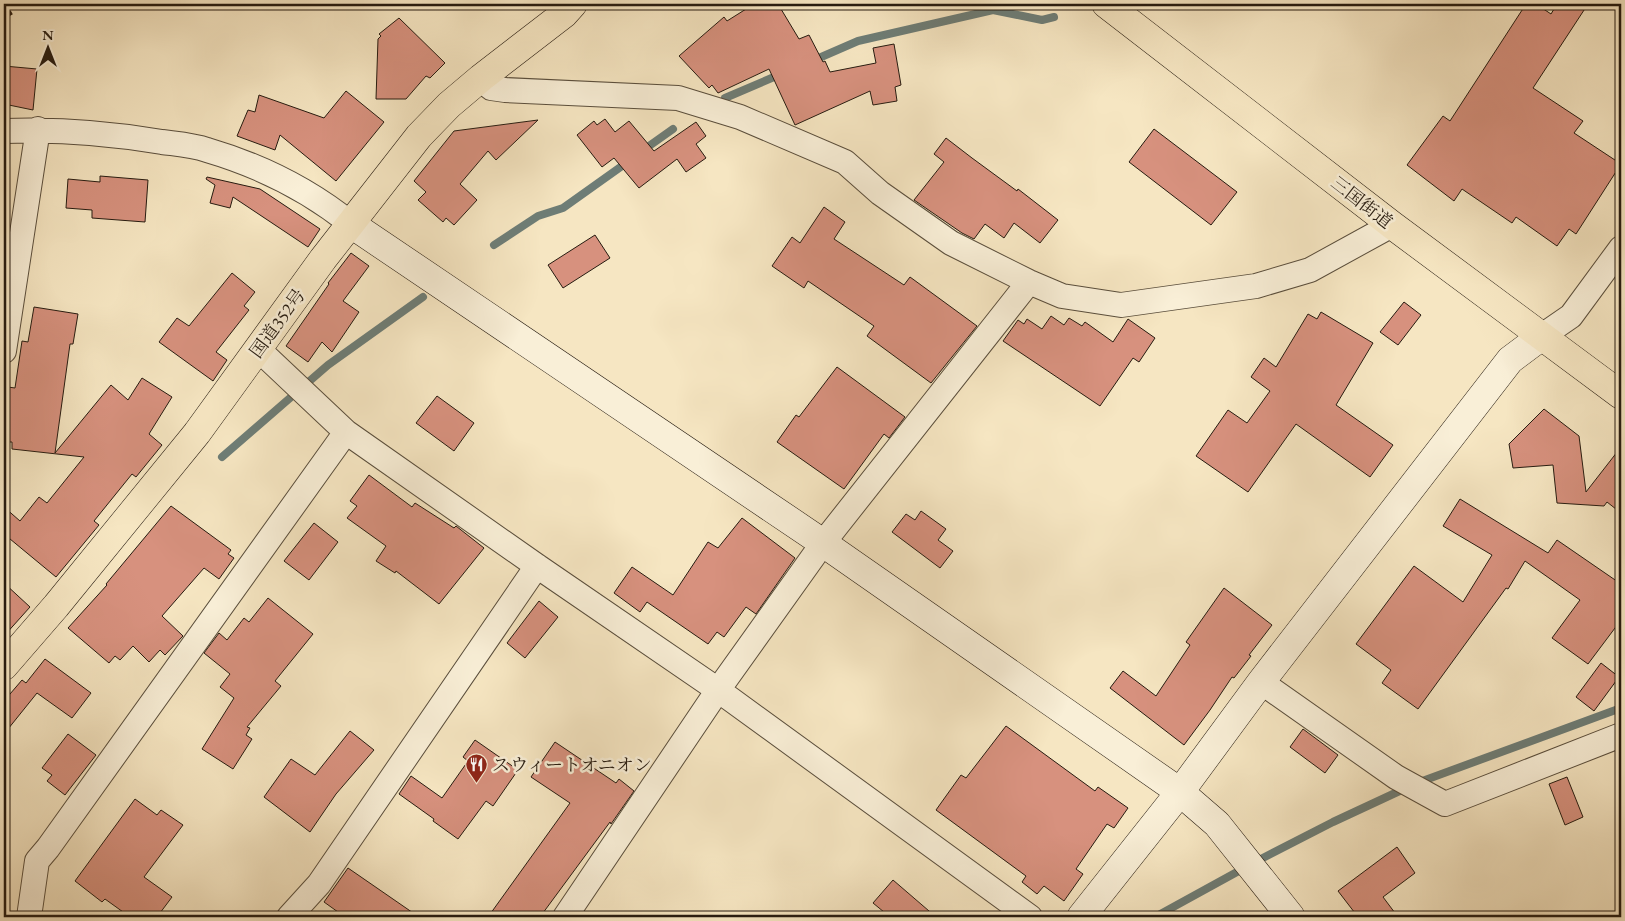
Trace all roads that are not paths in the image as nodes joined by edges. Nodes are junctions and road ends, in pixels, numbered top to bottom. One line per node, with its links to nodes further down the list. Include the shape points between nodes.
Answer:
1 (573, 4): 3 (highway, 国道352号)
2 (1106, 4): 7 (highway, 三国街道)
3 (481, 78): 6 (highway, 国道352号, via 419,136); 9 (street, via 492,88 505,90 678,98 740,117 845,162 880,193 951,243)
4 (38, 130): 5 (street); 6 (street, via 102,132 206,149 286,181 333,209); 12 (street)
5 (4, 131)
6 (351, 224): 11 (highway, 国道352号); 15 (street)
7 (1392, 226): 9 (street, via 1310,270 1256,286 1121,305 1062,296); 10 (highway, 三国街道)
8 (1621, 248): 10 (street, via 1571,316)
9 (1029, 282): 15 (street)
10 (1542, 336): 13 (highway, 三国街道); 18 (street, via 1510,360)
11 (258, 349): 14 (street); 17 (highway, 国道352号, via 135,511)
12 (4, 351)
13 (1621, 395)
14 (346, 432): 16 (street); 22 (street, via 37,861)
15 (822, 543): 19 (street); 21 (street)
16 (536, 566): 19 (street); 23 (street, via 319,884)
17 (4, 666)
18 (1261, 682): 20 (street, via 1396,776 1445,804); 21 (street)
19 (718, 690): 24 (street); 25 (street)
20 (1621, 735)
21 (1180, 792): 26 (street); 27 (street, via 1217,824)
22 (29, 917)
23 (289, 917)
24 (565, 917)
25 (1030, 917)
26 (1081, 917)
27 (1291, 917)

